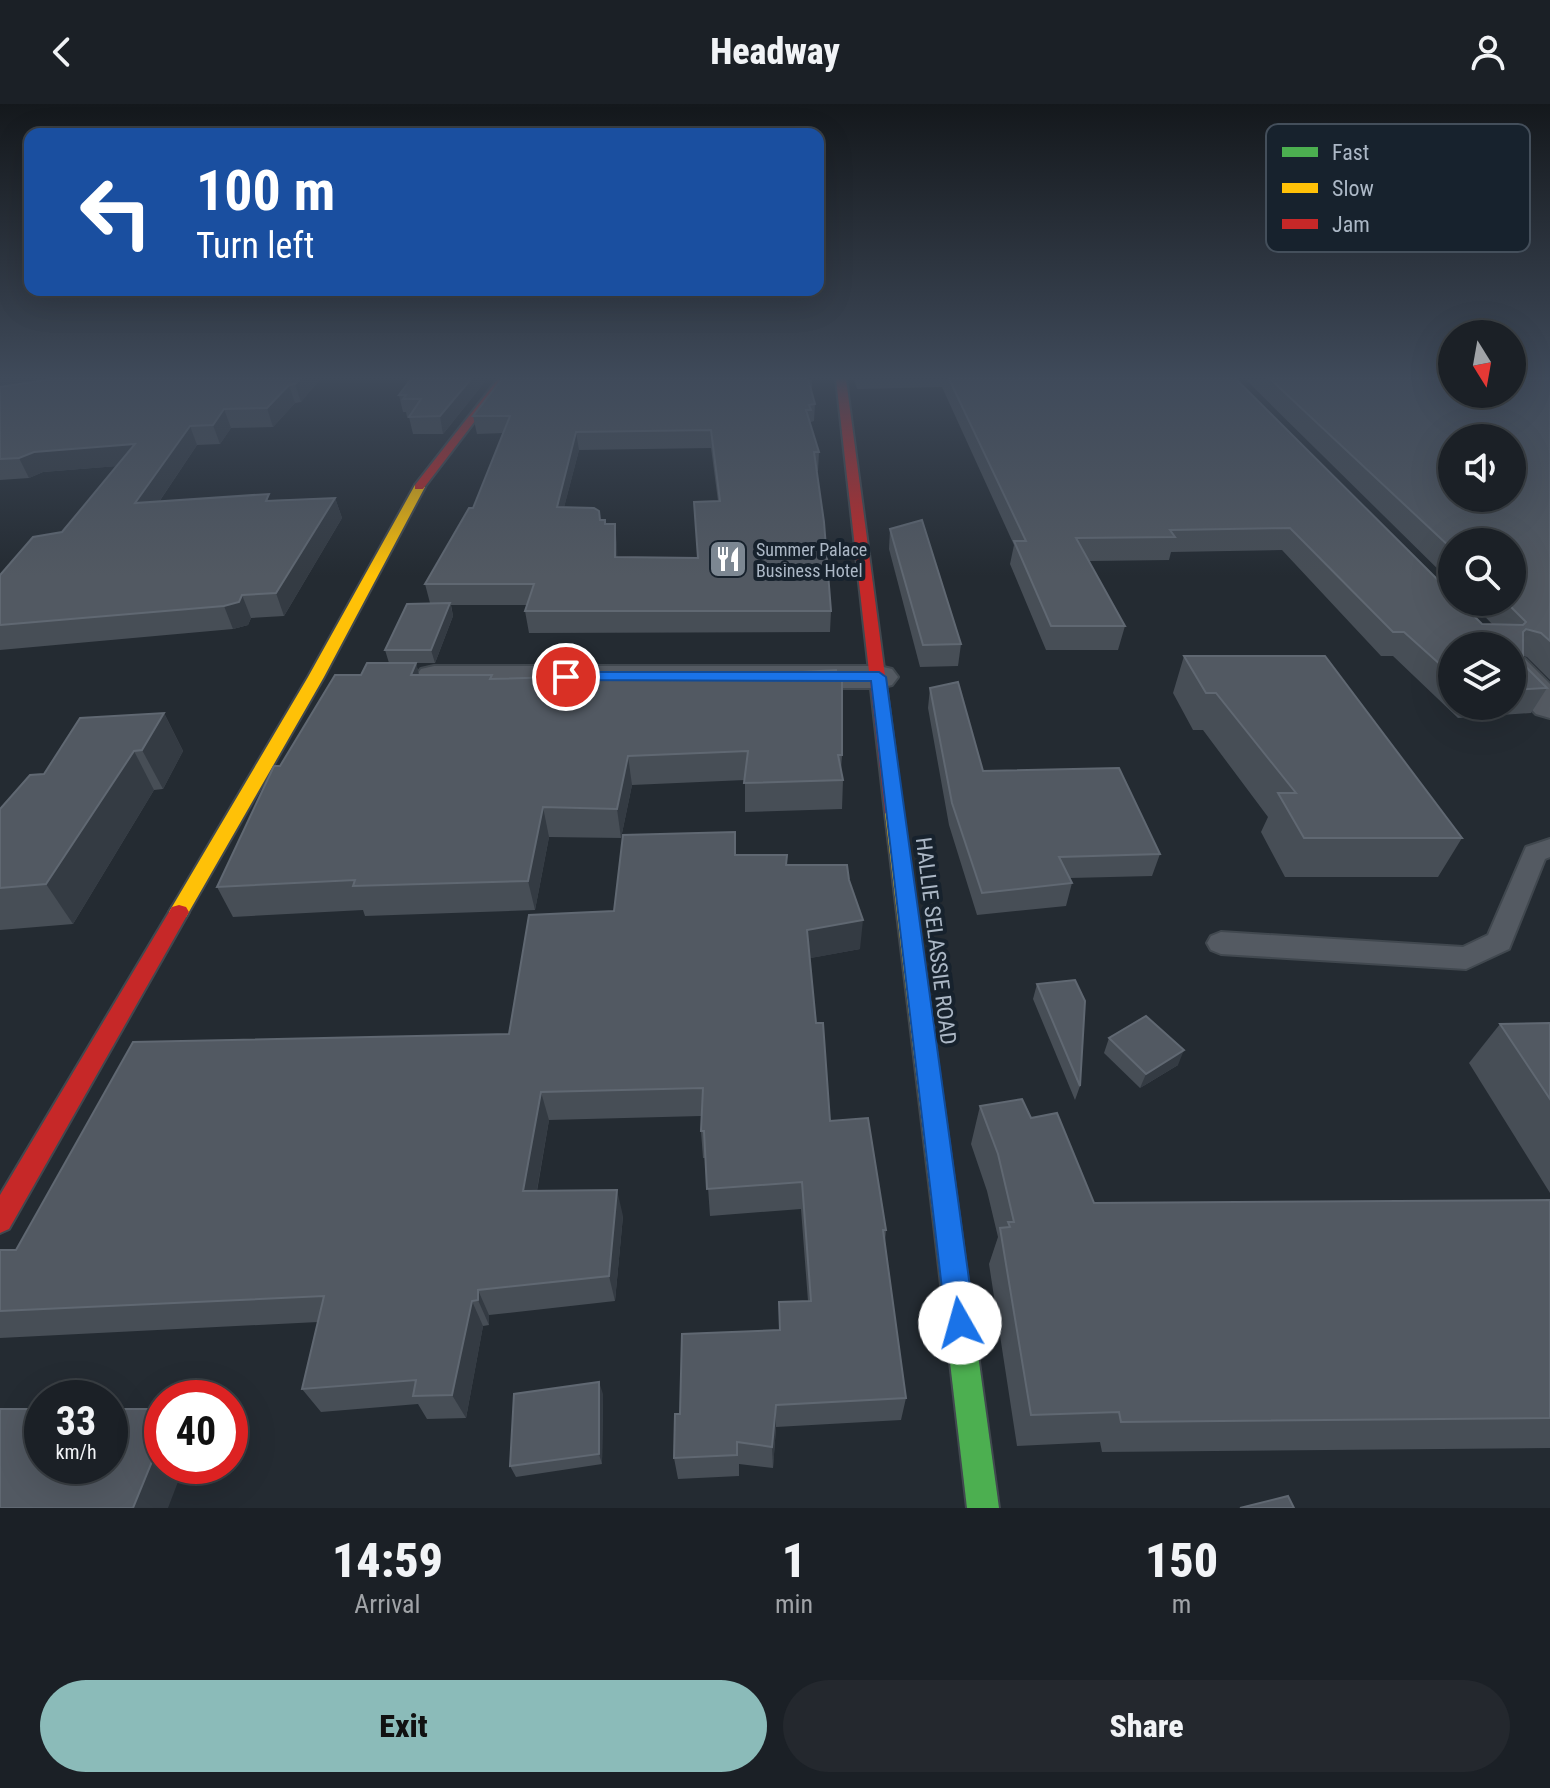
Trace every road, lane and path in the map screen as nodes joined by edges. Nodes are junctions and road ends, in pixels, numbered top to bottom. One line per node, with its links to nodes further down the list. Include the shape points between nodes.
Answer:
1 (452, 445): 3 (street, via 414,493)
2 (847, 445): 4 (street, HALLIE SELASSIE ROAD)
3 (316, 677): 4 (street); 9 (street)
4 (879, 677): 10 (street, HALLIE SELASSIE ROAD)
5 (1526, 681): 6 (street)
6 (1550, 706)
7 (1550, 848): 8 (lane, via 1535,853 1499,942 1466,958)
8 (1221, 943)
9 (0, 1220)
10 (983, 1508)

